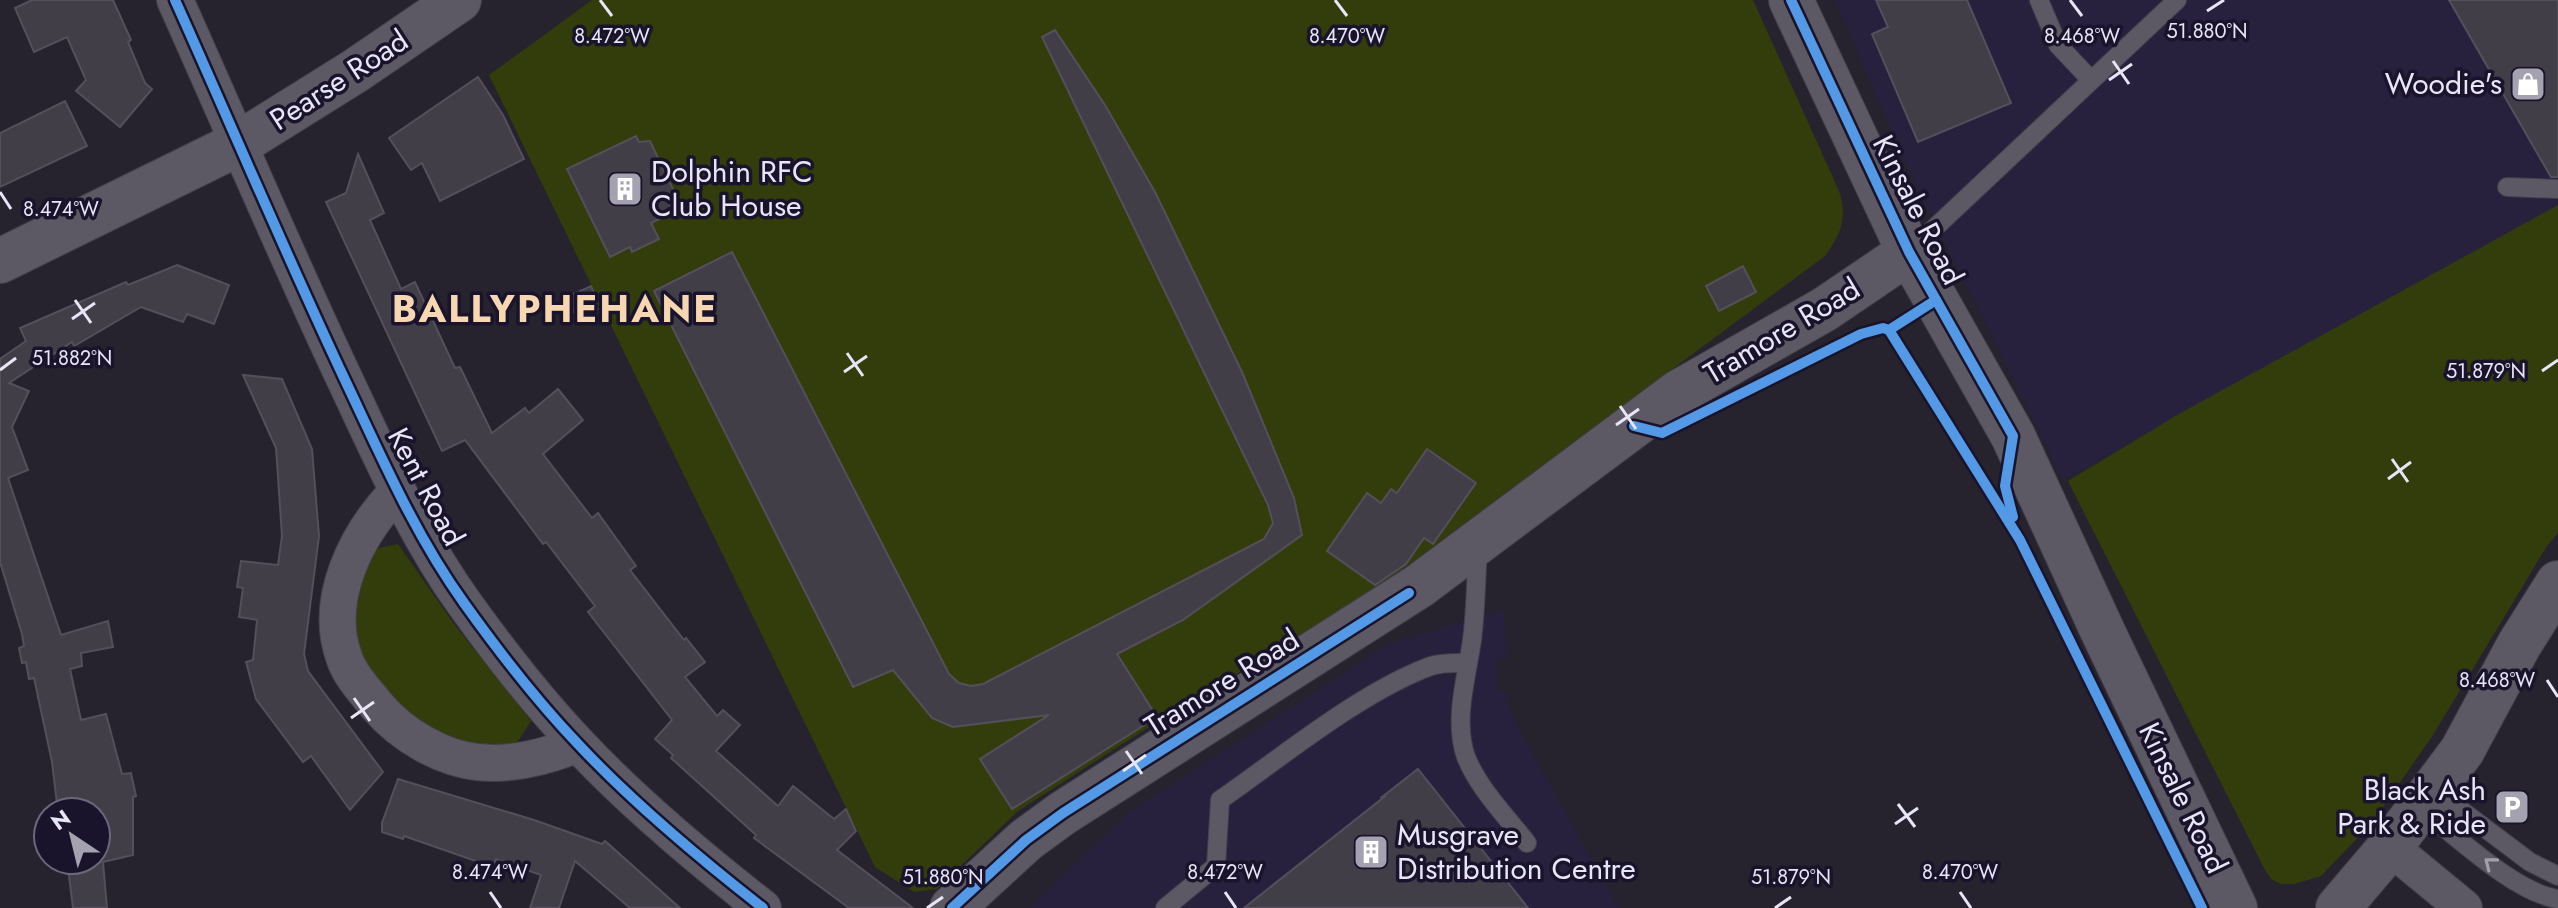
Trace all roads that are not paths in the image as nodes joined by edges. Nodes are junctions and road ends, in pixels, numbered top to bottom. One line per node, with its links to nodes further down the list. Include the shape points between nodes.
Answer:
1 (175, 0): 7 (street, Kent Road)
2 (459, 0): 7 (street, Pearse Road)
3 (1791, 0): 10 (street, Kinsale Road)
4 (2039, 0): 6 (lane, via 2058,45)
5 (2177, 0): 6 (lane)
6 (2090, 79): 10 (lane)
7 (238, 144): 11 (street, Pearse Road); 12 (street, Kent Road)
8 (2507, 187): 9 (lane)
9 (2558, 189)
10 (1909, 252): 13 (street, Tramore Road, via 1825,309 1679,392); 25 (street, Kinsale Road, via 2013,436)
11 (0, 261)
12 (397, 492): 16 (street, Kent Road, via 465,604); 16 (street, Kent Road, via 373,521 342,582 338,624 343,656 365,691 384,715 417,739 475,762 539,758)
13 (1478, 542): 15 (lane); 23 (street, Tramore Road, via 1356,628 1063,813)
14 (2558, 583): 17 (street, via 2462,751)
15 (1468, 663): 18 (lane, via 1461,730 1466,755); 24 (lane, via 1434,665 1401,680 1220,800 1216,866)
16 (578, 744): 22 (street, Kent Road, via 640,805)
17 (2426, 798): 19 (street); 20 (lane); 21 (lane, one-way to 17, via 2512,879)
18 (1527, 843)
19 (2390, 847): 26 (street); 27 (street)
20 (2558, 876)
21 (2558, 899)
22 (763, 908)
23 (952, 908)
24 (1165, 908)
25 (2235, 908)
26 (2338, 908)
27 (2464, 908)

